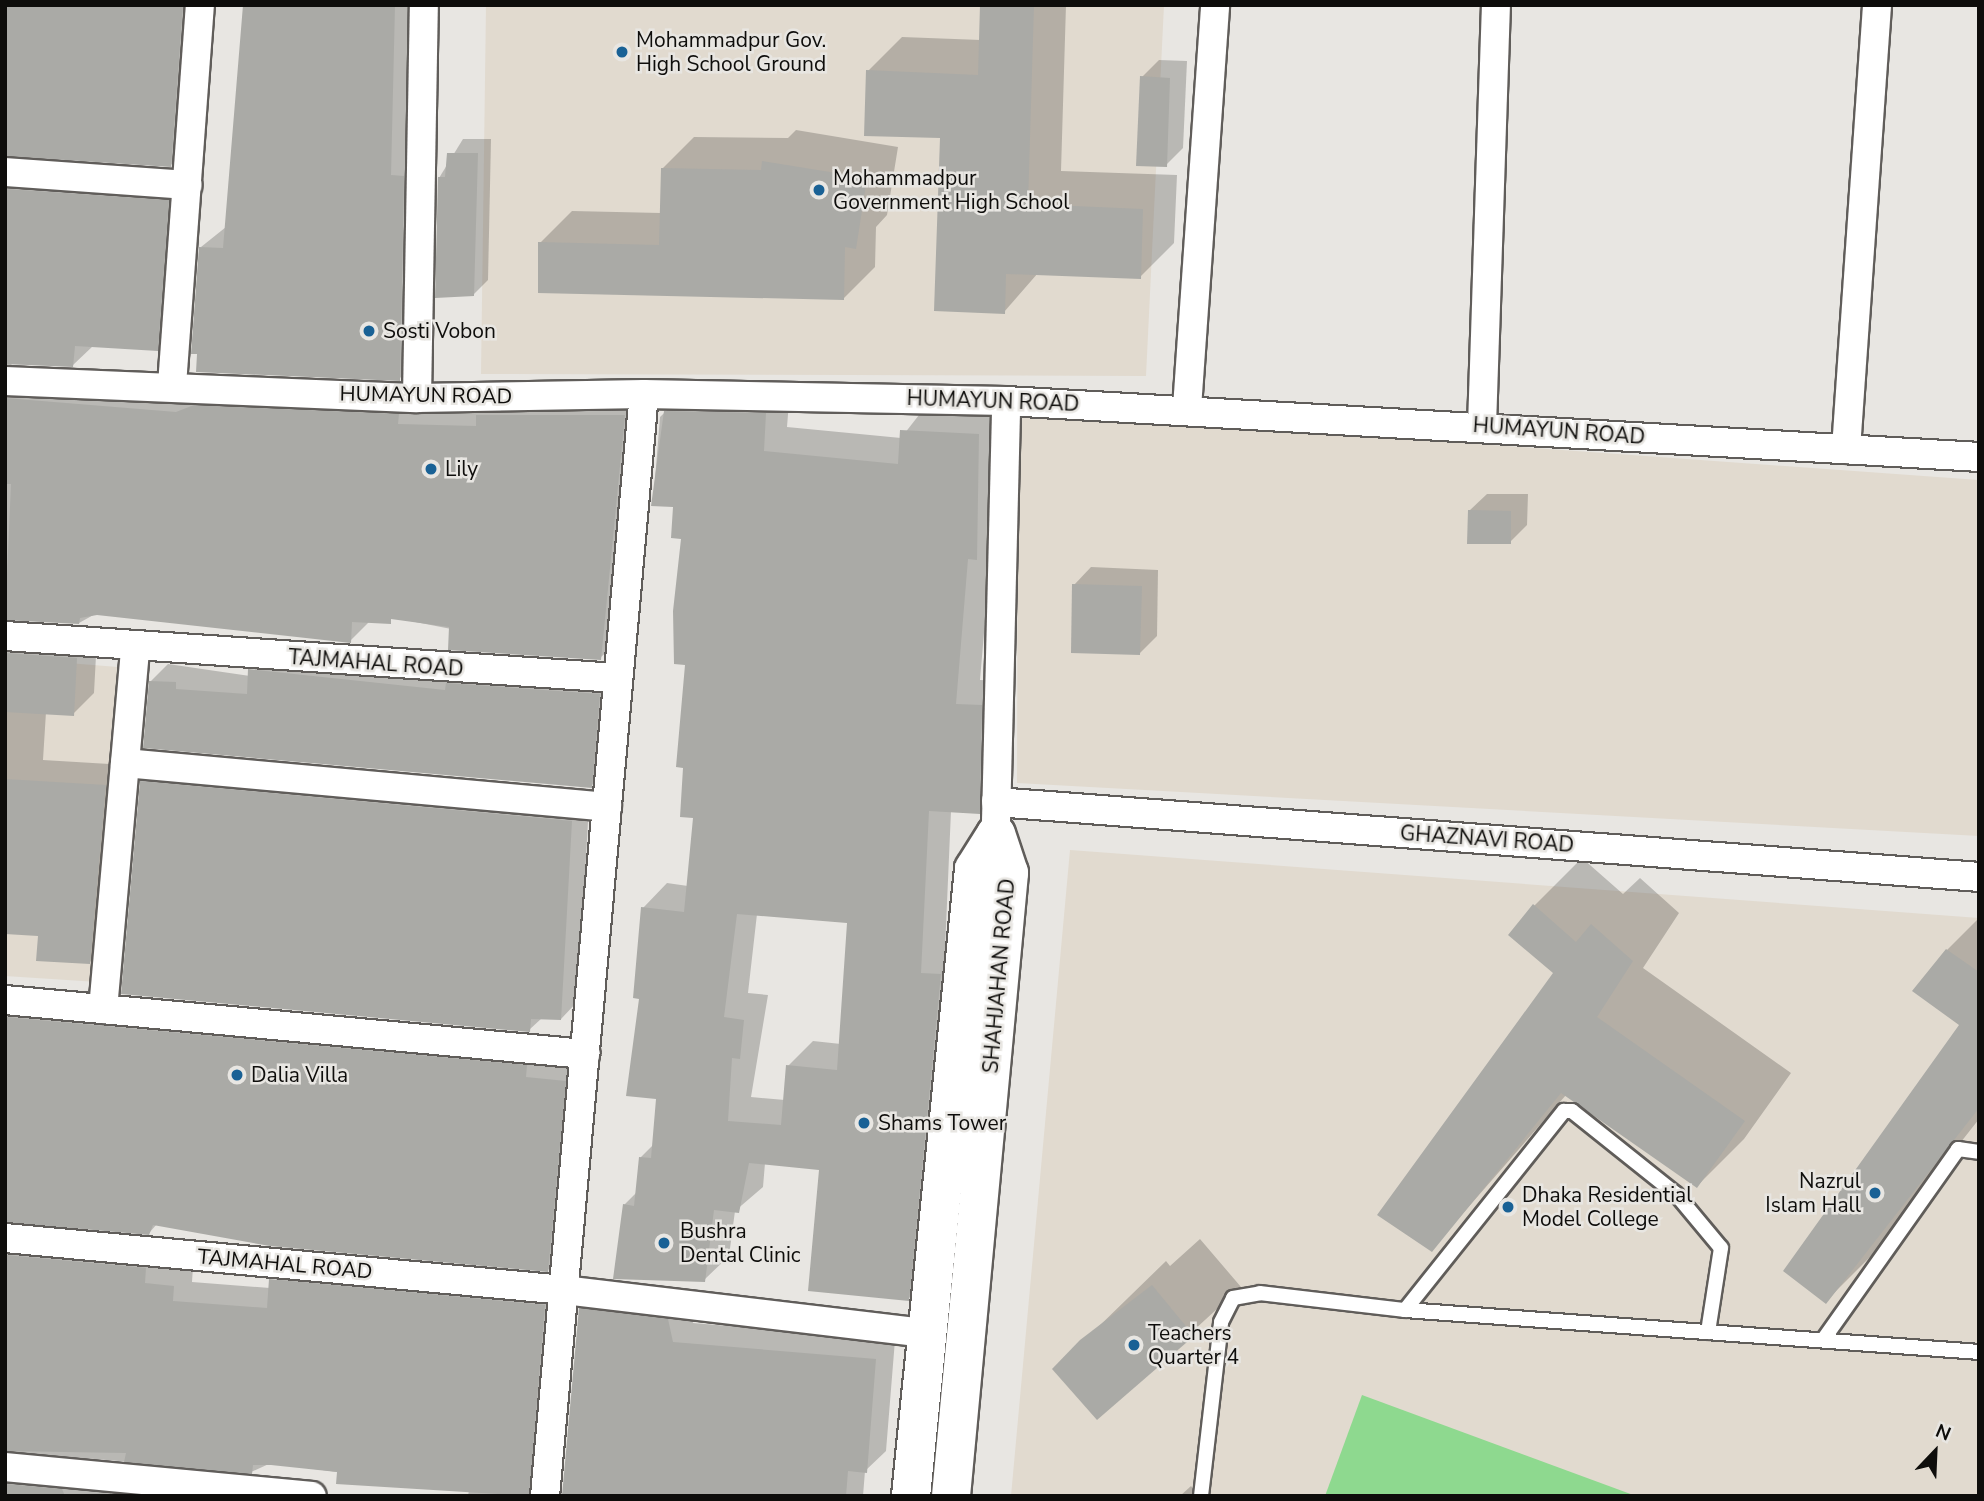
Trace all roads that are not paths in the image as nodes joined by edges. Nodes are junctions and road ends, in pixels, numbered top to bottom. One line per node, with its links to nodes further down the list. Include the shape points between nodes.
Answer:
1 (201, 5): 7 (street)
2 (424, 5): 11 (street)
3 (1215, 5): 13 (street)
4 (1496, 5): 14 (street)
5 (1877, 5): 15 (street)
6 (5, 173): 7 (street)
7 (188, 185): 9 (street)
8 (5, 382): 9 (street, HUMAYUN ROAD)
9 (173, 386): 11 (street, HUMAYUN ROAD)
10 (644, 394): 11 (street, HUMAYUN ROAD); 12 (street, HUMAYUN ROAD); 19 (street)
11 (417, 398)
12 (1006, 401): 13 (street, HUMAYUN ROAD); 22 (street)
13 (1187, 408): 14 (street, HUMAYUN ROAD)
14 (1482, 426): 15 (street, HUMAYUN ROAD)
15 (1846, 449): 16 (street, HUMAYUN ROAD)
16 (1979, 457)
17 (5, 636): 18 (street, TAJMAHAL ROAD)
18 (135, 648): 19 (street, TAJMAHAL ROAD); 20 (street)
19 (617, 678): 21 (street)
20 (125, 762): 21 (street); 25 (street)
21 (607, 807): 26 (street)
22 (996, 818): 23 (street, GHAZNAVI ROAD); 32 (street, SHAHJAHAN ROAD, via 974,869); 40 (street, SHAHJAHAN ROAD, via 1009,873)
23 (1979, 877)
24 (5, 1000): 25 (street)
25 (103, 1009): 26 (street)
26 (585, 1054): 29 (street)
27 (1979, 1152): 33 (lane, via 1958,1149)
28 (5, 1238): 29 (street, TAJMAHAL ROAD)
29 (564, 1290): 32 (street, TAJMAHAL ROAD); 38 (street)
30 (1405, 1310): 31 (lane); 31 (lane, via 1564,1111 1572,1111 1676,1194 1721,1248); 41 (lane, via 1260,1293 1233,1298 1221,1322)
31 (1708, 1332): 33 (lane)
32 (926, 1333): 39 (street, SHAHJAHAN ROAD)
33 (1823, 1340): 34 (lane)
34 (1979, 1352)
35 (5, 1467): 36 (street)
36 (135, 1488): 37 (street)
37 (312, 1496)
38 (545, 1496)
39 (911, 1496)
40 (951, 1496)
41 (1201, 1496)

